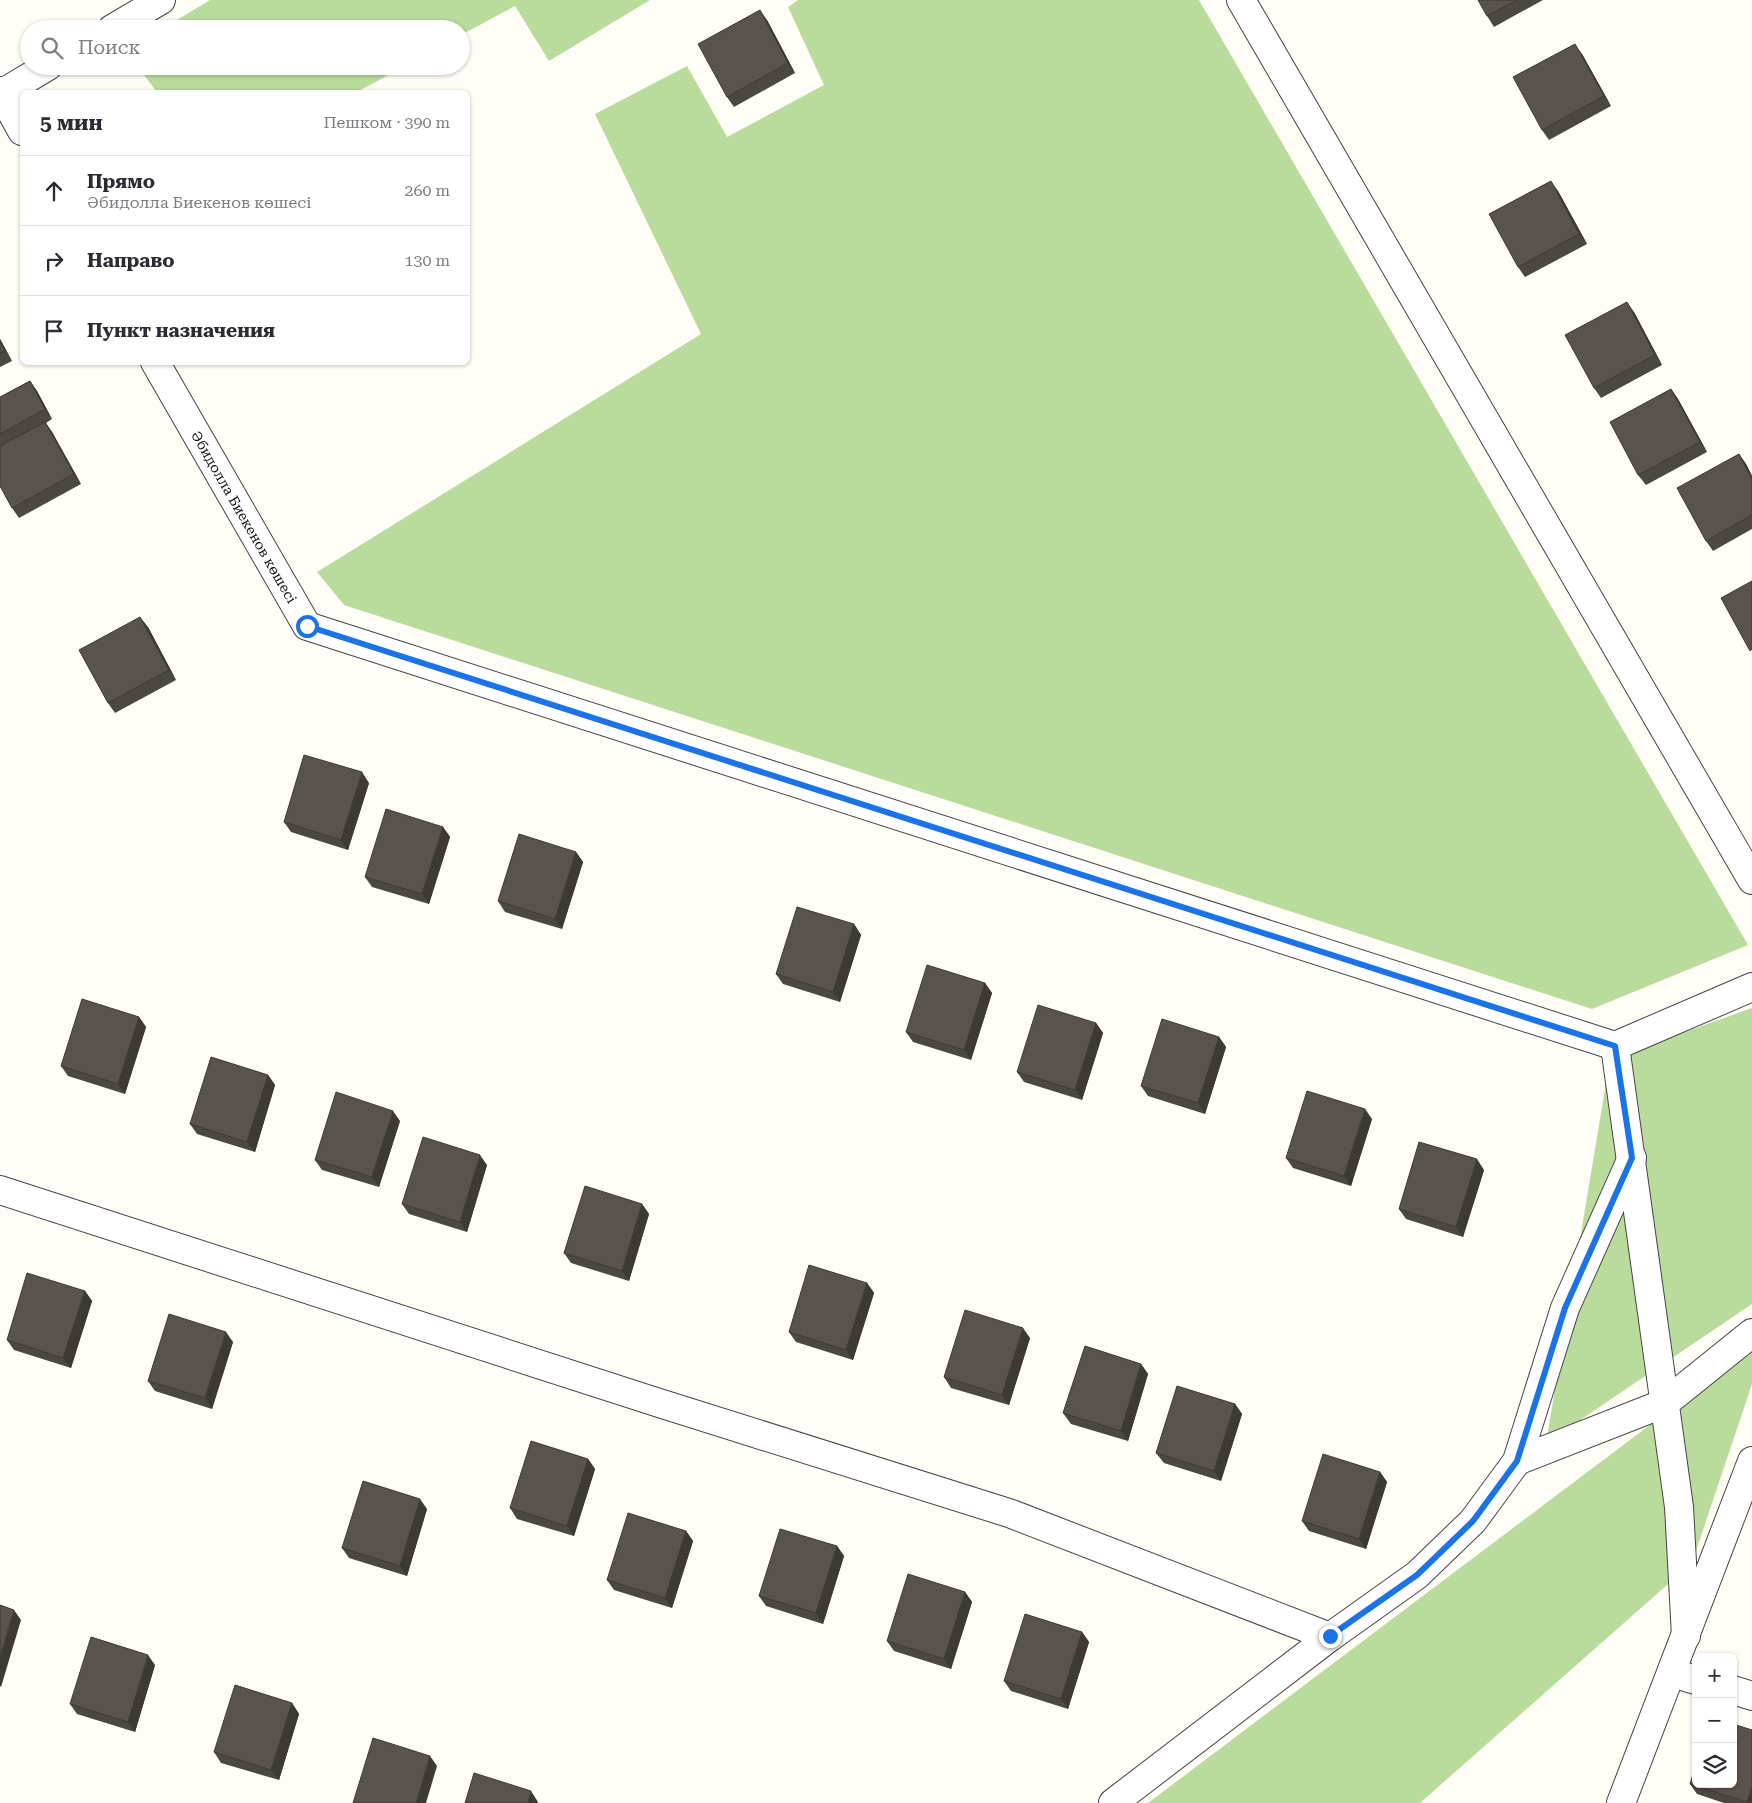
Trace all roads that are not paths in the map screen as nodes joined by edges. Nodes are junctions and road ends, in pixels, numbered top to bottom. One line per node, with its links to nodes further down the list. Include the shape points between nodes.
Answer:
1 (161, 0): 3 (street)
2 (1241, 0): 8 (street)
3 (127, 20)
4 (32, 75): 5 (street)
5 (1, 93): 6 (street)
6 (20, 127)
7 (157, 365): 10 (street, Әбидолла Биекенов көшесі, via 307,626)
8 (1752, 880)
9 (1752, 987): 10 (street)
10 (1615, 1046): 11 (street)
11 (1632, 1158): 14 (street); 15 (street, via 1565,1308)
12 (0, 1190): 17 (street, via 1009,1513)
13 (1752, 1333): 14 (street)
14 (1665, 1403): 15 (street); 18 (street, via 1679,1508)
15 (1517, 1461): 17 (street, via 1473,1521 1417,1575)
16 (1752, 1461): 18 (street)
17 (1330, 1636): 22 (street)
18 (1686, 1636): 19 (street)
19 (1684, 1676): 23 (street)
20 (1737, 1691): 21 (street)
21 (1752, 1696)
22 (1113, 1803)
23 (1621, 1803)

